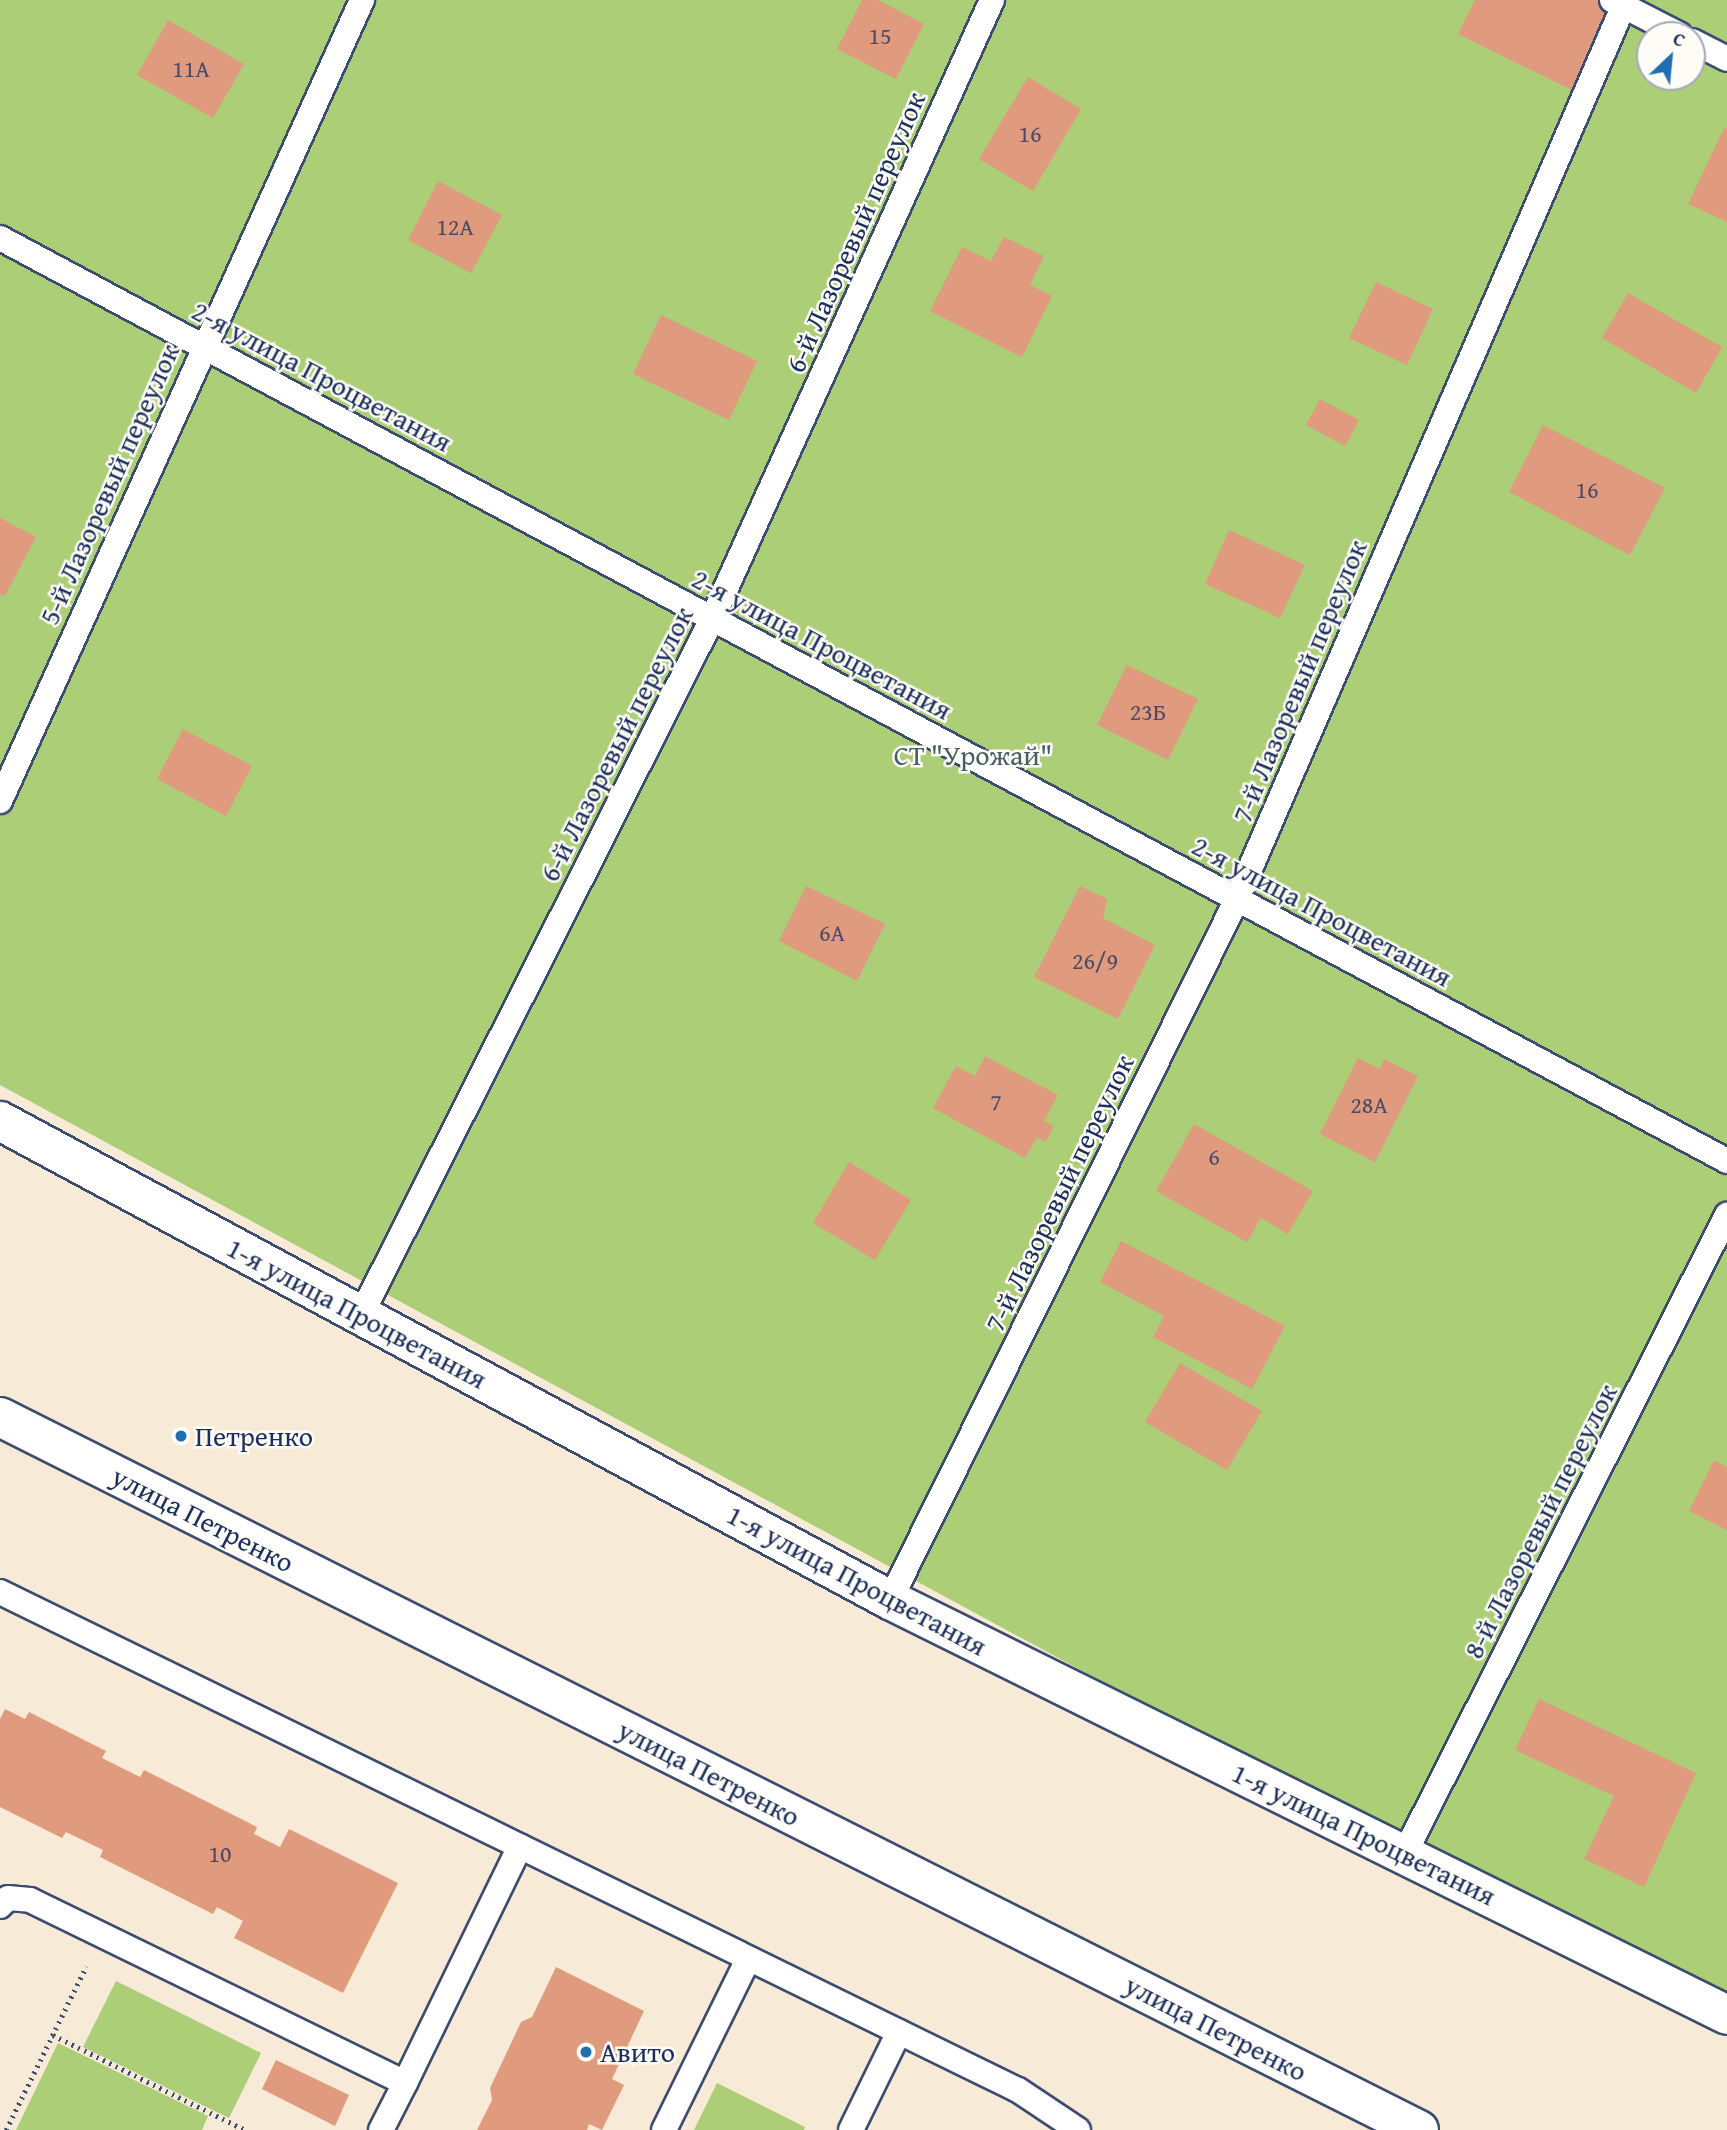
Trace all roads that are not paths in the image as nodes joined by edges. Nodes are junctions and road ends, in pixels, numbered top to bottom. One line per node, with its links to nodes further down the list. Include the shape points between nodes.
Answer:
1 (362, 0): 8 (lane, 5-й Лазоревый переулок)
2 (992, 0): 9 (lane, 6-й Лазоревый переулок)
3 (1620, 2): 4 (lane); 11 (lane, 7-й Лазоревый переулок)
4 (1655, 21)
5 (1706, 48): 6 (lane)
6 (1727, 59)
7 (0, 238): 8 (lane, 2-я улица Процветания)
8 (202, 346): 9 (lane, 2-я улица Процветания); 10 (lane, 5-й Лазоревый переулок)
9 (712, 619): 11 (lane, 2-я улица Процветания); 15 (lane, 6-й Лазоревый переулок)
10 (0, 802)
11 (1237, 899): 13 (lane, 2-я улица Процветания); 18 (lane, 7-й Лазоревый переулок)
12 (0, 1121): 15 (street, 1-я улица Процветания)
13 (1727, 1161)
14 (1727, 1215): 20 (lane, 8-й Лазоревый переулок)
15 (361, 1315): 18 (street, 1-я улица Процветания)
16 (0, 1417): 30 (street, улица Петренко)
17 (0, 1592): 19 (lane)
18 (890, 1600): 20 (street, 1-я улица Процветания)
19 (520, 1846): 22 (lane); 25 (lane)
20 (1405, 1853): 23 (street, 1-я улица Процветания)
21 (0, 1906): 25 (lane, via 8,1898 30,1900)
22 (748, 1959): 24 (lane); 27 (lane)
23 (1727, 2015)
24 (899, 2032): 28 (lane); 29 (lane, via 1018,2090)
25 (405, 2083): 26 (lane)
26 (382, 2130)
27 (664, 2130)
28 (851, 2130)
29 (1078, 2130)
30 (1419, 2130)

